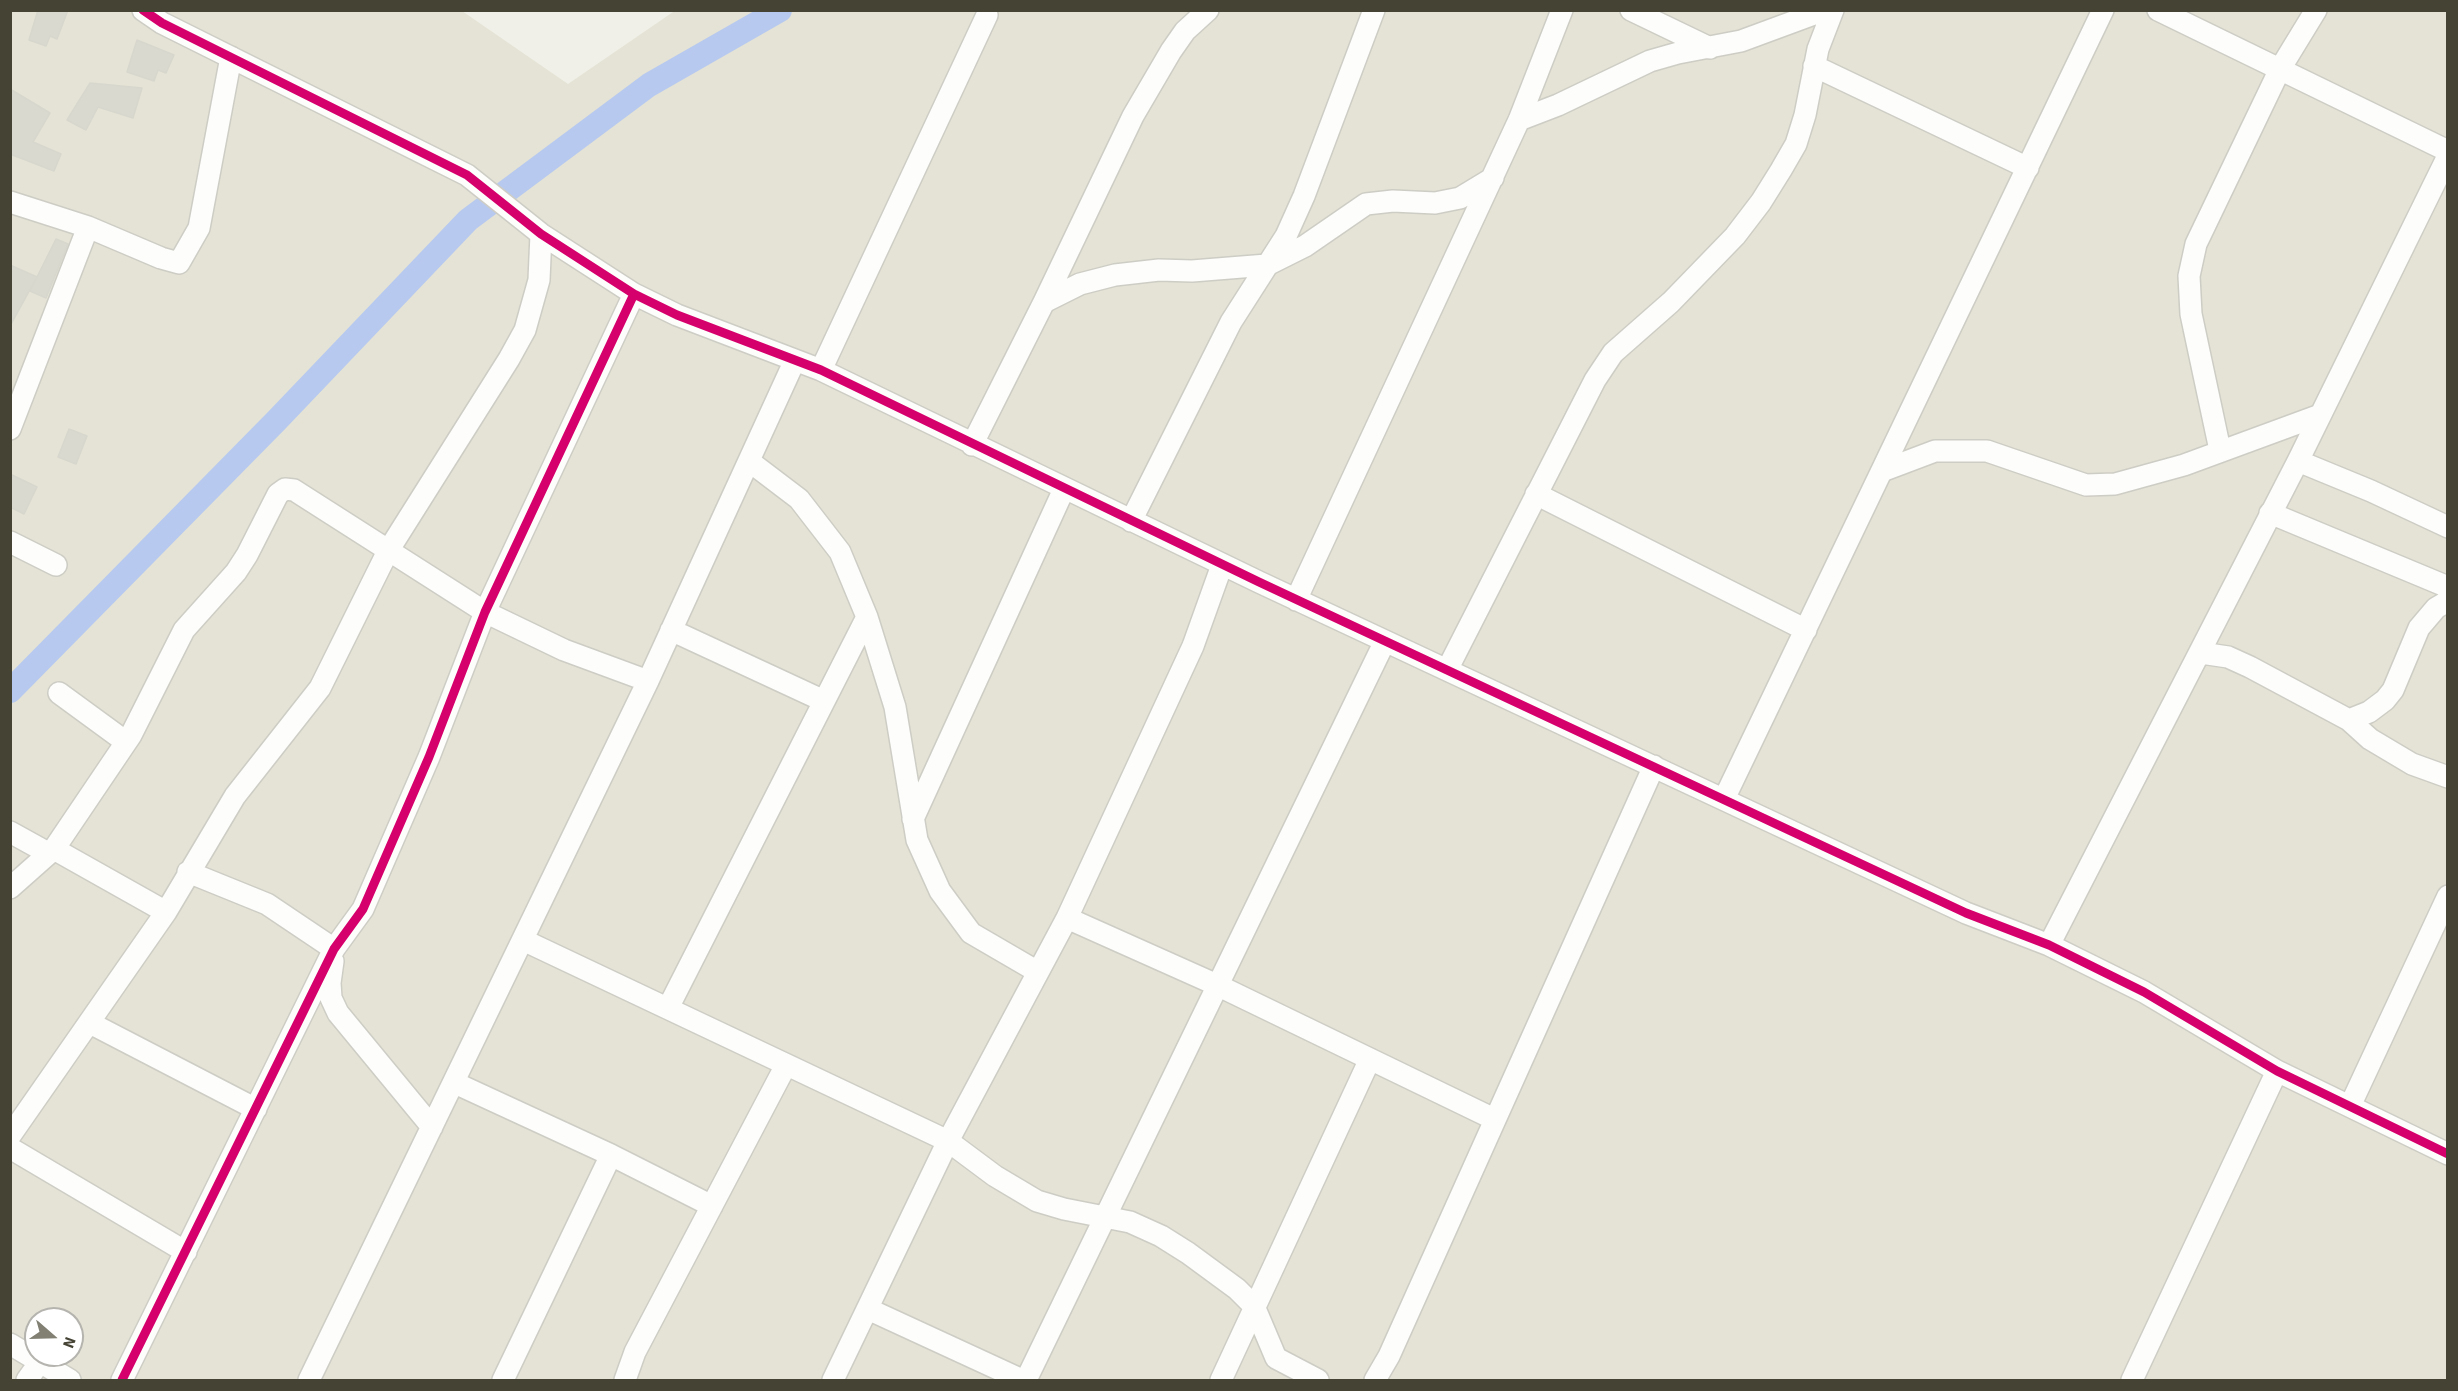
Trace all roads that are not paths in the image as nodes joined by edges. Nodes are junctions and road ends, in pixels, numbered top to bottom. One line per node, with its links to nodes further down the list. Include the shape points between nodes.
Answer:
1 (143, 10): 13 (street)
2 (1208, 10): 25 (street, via 1185,31 1133,116)
3 (1374, 10): 23 (street, via 1304,196 1286,236)
4 (1562, 10): 16 (street)
5 (1631, 10): 12 (street)
6 (1825, 10): 12 (street, via 1750,38)
7 (1833, 10): 14 (street)
8 (2103, 10): 18 (street)
9 (2158, 10): 15 (street)
10 (2316, 10): 15 (street)
11 (987, 15): 27 (street)
12 (1710, 48): 16 (street, via 1650,61)
13 (231, 57): 21 (street, via 199,228 179,263); 22 (street, via 467,175)
14 (1814, 66): 18 (street); 36 (street, via 1796,144 1761,202 1735,236 1671,302 1613,353)
15 (2280, 69): 17 (street); 31 (street, via 2196,243 2189,276 2191,314)
16 (1520, 120): 19 (street)
17 (2448, 154): 28 (street)
18 (2028, 168): 34 (street)
19 (1493, 178): 23 (street, via 1452,200 1366,204 1305,246); 45 (street)
20 (10, 202): 21 (street)
21 (88, 226): 29 (street)
22 (541, 234): 24 (street); 41 (street, via 539,280 525,330)
23 (1267, 265): 25 (street, via 1115,275 1080,284); 38 (street, via 1231,322)
24 (634, 294): 26 (street, via 677,315); 47 (street)
25 (1044, 302): 30 (street)
26 (795, 360): 27 (street); 32 (street)
27 (821, 370): 30 (street)
28 (2320, 415): 31 (street); 33 (street)
29 (10, 429)
30 (972, 445): 35 (street)
31 (2220, 450): 34 (street, via 2184,465 2115,484 2086,485 1987,451 1935,451)
32 (749, 461): 48 (street, via 799,499 840,552); 49 (street)
33 (2298, 461): 37 (street); 39 (street)
34 (1882, 471): 50 (street)
35 (1064, 489): 38 (street); 62 (street)
36 (1536, 494): 50 (street); 53 (street)
37 (2270, 513): 44 (street); 52 (street)
38 (1131, 521): 43 (street)
39 (2448, 527)
40 (10, 542): 42 (street)
41 (388, 551): 47 (street); 58 (street, via 294,490 285,489 278,494 248,555 184,630); 65 (street, via 320,687 241,788)
42 (56, 565)
43 (1222, 565): 45 (street); 69 (street, via 1193,646)
44 (2448, 587)
45 (1296, 600): 51 (street)
46 (2448, 601): 57 (street, via 2436,608 2420,628 2385,700)
47 (485, 612): 54 (street, via 564,651); 72 (street, via 429,757 363,909)
48 (867, 617): 56 (street); 62 (street, via 895,707)
49 (671, 630): 54 (street); 56 (street)
50 (1806, 630): 61 (street)
51 (1385, 641): 53 (street); 74 (street)
52 (2201, 653): 57 (street, via 2228,657); 71 (street)
53 (1447, 670): 59 (street)
54 (648, 681): 70 (street)
55 (59, 693): 58 (street)
56 (824, 701): 75 (street)
57 (2349, 720): 60 (street, via 2370,739 2412,764)
58 (126, 742): 64 (street)
59 (1654, 766): 61 (street); 83 (street)
60 (2448, 777)
61 (1724, 798): 71 (street, via 1966,913)
62 (914, 819): 73 (street, via 917,840 940,891 971,933)
63 (10, 832): 64 (street)
64 (51, 851): 66 (street); 68 (street)
65 (188, 872): 68 (street); 72 (street, via 267,904)
66 (10, 888)
67 (2448, 896): 81 (street)
68 (166, 912): 76 (street)
69 (1067, 918): 73 (street); 74 (street)
70 (523, 940): 75 (street); 80 (street)
71 (2049, 945): 79 (street, via 2144,992)
72 (334, 949): 82 (street); 84 (street, via 330,983 331,998 338,1012)
73 (1038, 972): 86 (street)
74 (1217, 985): 77 (street); 91 (street)
75 (668, 1008): 78 (street)
76 (90, 1023): 82 (street); 85 (street)
77 (1370, 1059): 83 (street); 93 (street)
78 (786, 1065): 86 (street); 90 (street)
79 (2277, 1071): 81 (street); 110 (street)
80 (455, 1083): 84 (street); 89 (street)
81 (2350, 1106): 88 (street)
82 (256, 1108): 92 (street)
83 (1494, 1119): 109 (street)
84 (432, 1127): 102 (street)
85 (10, 1137)
86 (948, 1141): 91 (street, via 1037,1201); 94 (street)
87 (10, 1148): 92 (street)
88 (2448, 1154)
89 (611, 1155): 90 (street); 103 (street)
90 (712, 1206): 104 (street, via 635,1352)
91 (1107, 1218): 93 (street, via 1130,1222 1188,1252); 106 (street)
92 (186, 1252): 101 (street)
93 (1254, 1306): 107 (street); 108 (street, via 1276,1358)
94 (868, 1309): 105 (street); 106 (street)
95 (10, 1344): 96 (street)
96 (24, 1352)
97 (36, 1367): 99 (street)
98 (48, 1367): 100 (street)
99 (27, 1380)
100 (70, 1380)
101 (122, 1380)
102 (309, 1380)
103 (503, 1380)
104 (625, 1380)
105 (833, 1380)
106 (1024, 1380)
107 (1221, 1380)
108 (1318, 1380)
109 (1376, 1380)
110 (2132, 1380)

